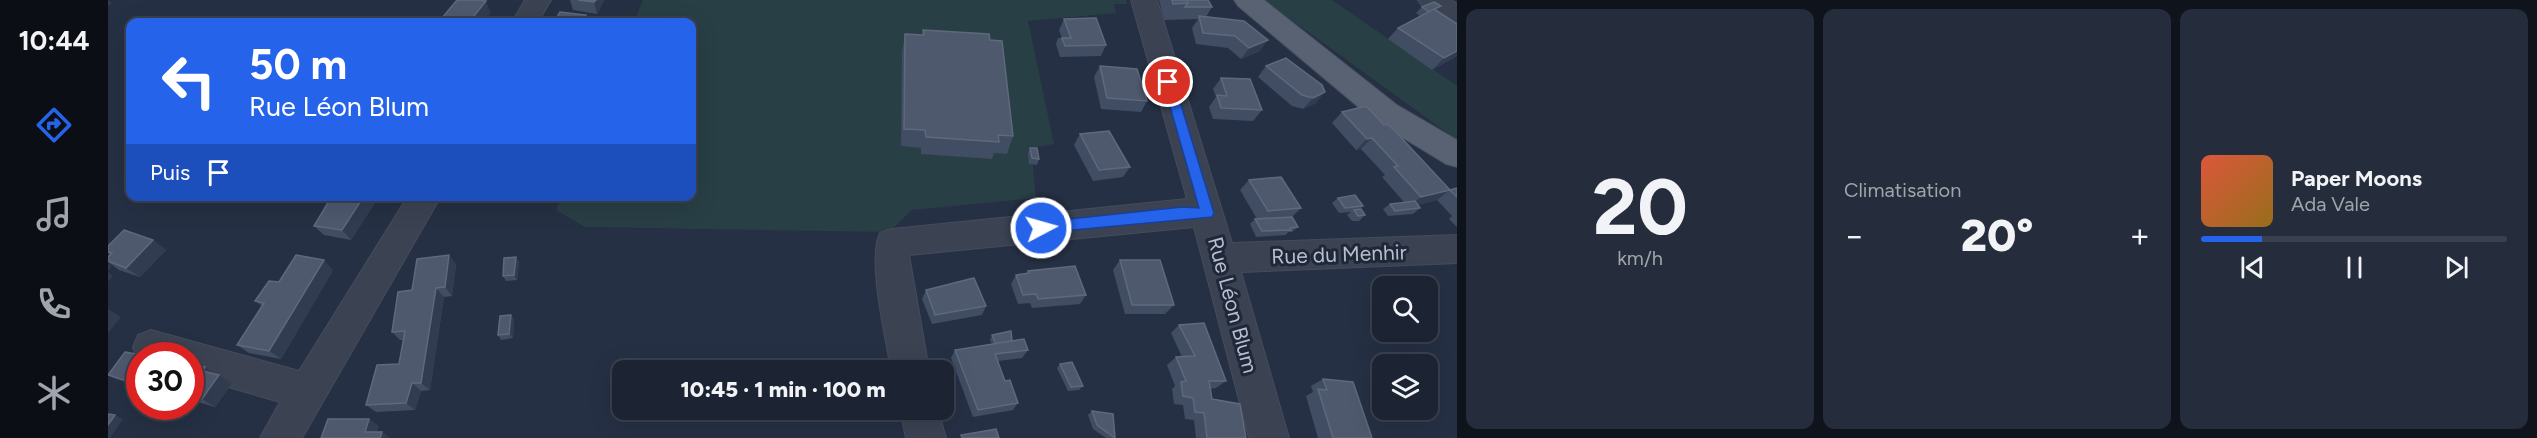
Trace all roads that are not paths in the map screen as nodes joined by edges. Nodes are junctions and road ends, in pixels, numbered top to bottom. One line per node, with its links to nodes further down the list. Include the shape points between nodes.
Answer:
1 (538, 0): 6 (street)
2 (1144, 0): 9 (street, Rue Léon Blum)
3 (1247, 0): 7 (main road, via 1386,113)
4 (1433, 0): 5 (street)
5 (1457, 15)
6 (527, 18)
7 (1457, 155)
8 (422, 201): 14 (street)
9 (1208, 213): 11 (street, Rue Léon Blum); 12 (street, via 892,243 893,273)
10 (1457, 249): 11 (street, Rue du Menhir)
11 (1220, 258): 18 (street, Rue Léon Blum)
12 (908, 360)
13 (204, 362): 14 (street)
14 (308, 392): 16 (street)
15 (922, 420): 17 (street)
16 (280, 438)
17 (926, 438)
18 (1269, 438)

